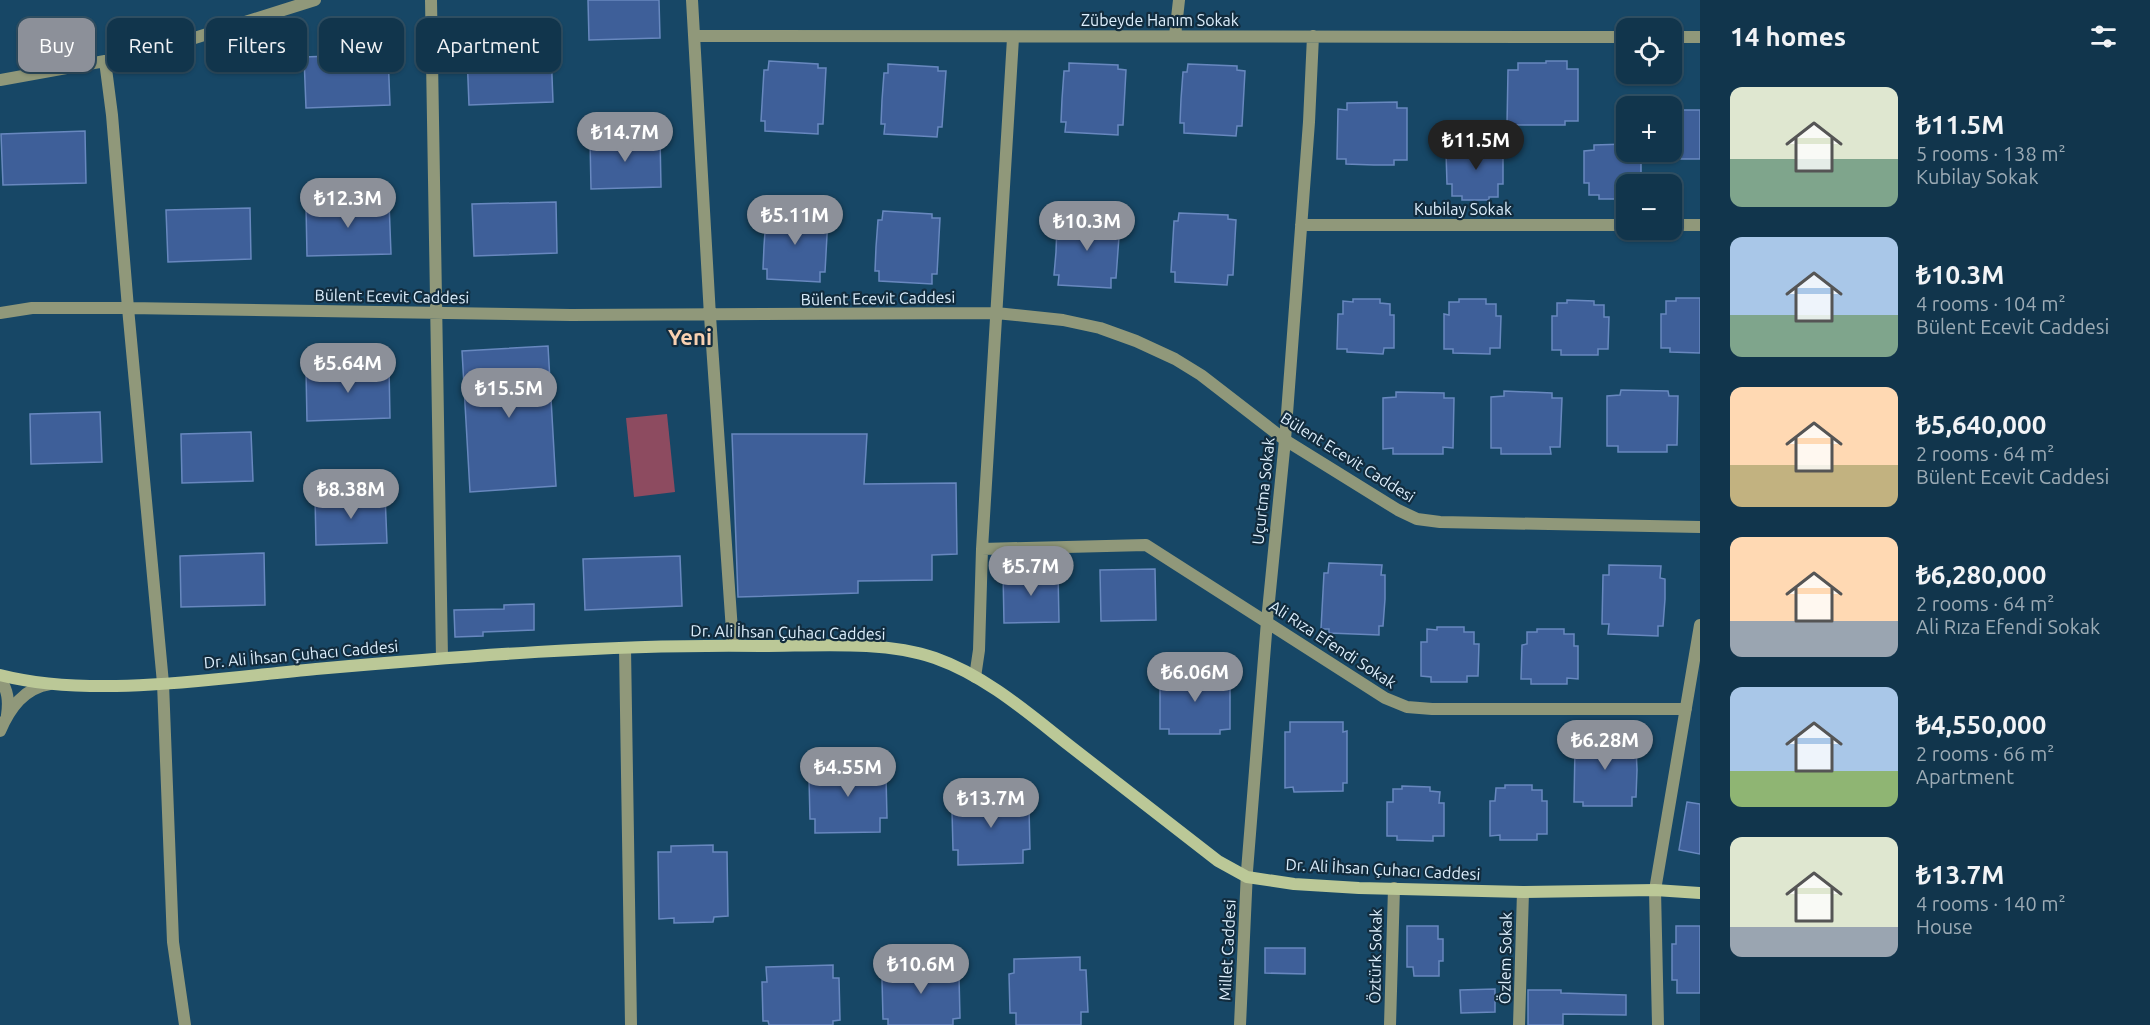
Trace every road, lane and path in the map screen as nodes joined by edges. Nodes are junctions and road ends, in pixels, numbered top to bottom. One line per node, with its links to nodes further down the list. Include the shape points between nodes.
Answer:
1 (315, 0): 12 (street, via 165,47)
2 (431, 0): 21 (street)
3 (692, 0): 5 (street)
4 (1179, 0): 6 (street)
5 (694, 36): 11 (street, Zübeyde Hanım Sokak); 22 (street)
6 (1175, 36): 7 (street, Zübeyde Hanım Sokak); 11 (street, Zübeyde Hanım Sokak)
7 (1313, 36): 8 (street, Zübeyde Hanım Sokak); 14 (street, Uçurtma Sokak)
8 (1616, 37)
9 (1682, 37): 10 (street)
10 (1700, 37)
11 (1013, 38): 20 (street)
12 (105, 61): 13 (street); 18 (street)
13 (0, 80)
14 (1301, 225): 15 (street, Kubilay Sokak); 23 (street, Uçurtma Sokak)
15 (1616, 225)
16 (1682, 225): 17 (street)
17 (1700, 225)
18 (128, 308): 19 (street, Bülent Ecevit Caddesi, via 32,308); 21 (street, Bülent Ecevit Caddesi); 33 (street)
19 (0, 313)
20 (996, 313): 22 (street, Bülent Ecevit Caddesi); 23 (street, Bülent Ecevit Caddesi, via 1063,320 1136,341 1201,375); 25 (street)
21 (435, 314): 22 (street, Bülent Ecevit Caddesi); 30 (street)
22 (710, 316): 28 (street)
23 (1285, 440): 24 (street, Bülent Ecevit Caddesi, via 1408,516 1428,521); 26 (street, Uçurtma Sokak)
24 (1700, 527)
25 (982, 549): 26 (street, Ali Rıza Efendi Sokak, via 1146,545); 32 (street)
26 (1267, 621): 35 (street, Ali Rıza Efendi Sokak, via 1385,698 1407,706); 38 (street, Uçurtma Sokak)
27 (1700, 626): 35 (street)
28 (733, 645): 29 (street, Dr. Ali İhsan Çuhacı Caddesi); 32 (street, Dr. Ali İhsan Çuhacı Caddesi, via 899,650 931,657)
29 (625, 648): 30 (street, Dr. Ali İhsan Çuhacı Caddesi); 44 (street)
30 (442, 658): 33 (street, Dr. Ali İhsan Çuhacı Caddesi)
31 (0, 677): 34 (street, Dr. Ali İhsan Çuhacı Caddesi); 36 (street, via 8,696)
32 (975, 677): 38 (street, Dr. Ali İhsan Çuhacı Caddesi, via 1016,704 1218,861)
33 (163, 683): 34 (street, Dr. Ali İhsan Çuhacı Caddesi); 43 (street, via 173,942)
34 (57, 684): 36 (street, Dr. Ali İhsan Çuhacı Caddesi, via 30,690)
35 (1686, 709): 40 (street)
36 (7, 716): 37 (street, Dr. Ali İhsan Çuhacı Caddesi)
37 (0, 730)
38 (1247, 877): 39 (street, Dr. Ali İhsan Çuhacı Caddesi, via 1294,884); 45 (street, Millet Caddesi)
39 (1394, 888): 41 (street, Dr. Ali İhsan Çuhacı Caddesi); 46 (street, Öztürk Sokak)
40 (1654, 890): 41 (street, Dr. Ali İhsan Çuhacı Caddesi); 42 (street, Dr. Ali İhsan Çuhacı Caddesi); 48 (street)
41 (1523, 892): 47 (street, Özlem Sokak)
42 (1700, 892)
43 (185, 1025)
44 (631, 1025)
45 (1240, 1025)
46 (1390, 1025)
47 (1519, 1025)
48 (1658, 1025)

